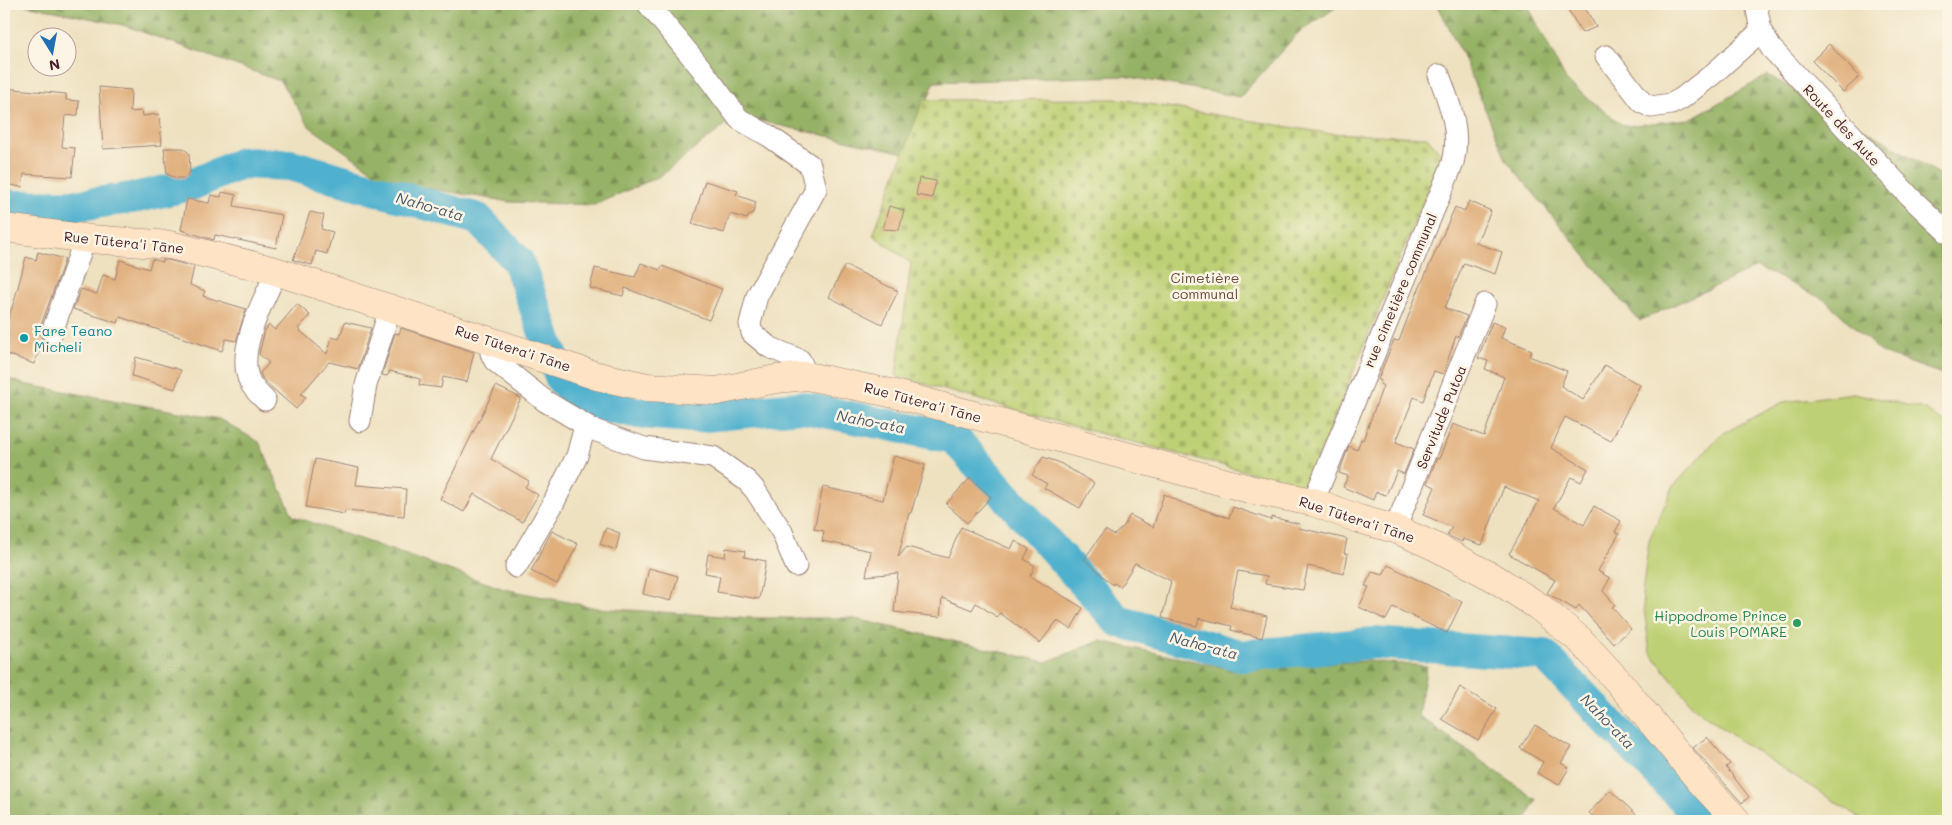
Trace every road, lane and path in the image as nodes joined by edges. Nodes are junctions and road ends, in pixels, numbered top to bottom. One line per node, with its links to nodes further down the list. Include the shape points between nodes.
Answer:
1 (648, 4): 14 (street, via 739,119 810,165 816,189 757,296 750,324 752,333 769,346 800,360)
2 (1756, 4): 3 (street, Route des Aute)
3 (1761, 31): 4 (street, via 1681,100 1671,104 1651,106 1642,102); 7 (street, Route des Aute, via 1788,68)
4 (1606, 56)
5 (1439, 75): 18 (street, rue cimetière communal, via 1456,126 1453,163)
6 (4, 228): 8 (street, Rue Tūtera'i Tāne)
7 (1948, 233)
8 (85, 238): 9 (street, Rue Tūtera'i Tāne, via 170,245); 12 (street)
9 (277, 271): 11 (street, Rue Tūtera'i Tāne); 15 (street, via 248,343 246,366 250,383)
10 (1486, 304): 19 (street, Servitude Putoa)
11 (390, 309): 13 (street, Rue Tūtera'i Tāne); 16 (street, via 366,385)
12 (52, 332)
13 (493, 341): 14 (street, Rue Tūtera'i Tāne, via 597,376 647,387 717,391); 17 (street, via 491,353 495,361 546,401)
14 (808, 376): 18 (street, Rue Tūtera'i Tāne, via 895,394 1253,490)
15 (265, 400)
16 (360, 421)
17 (585, 426): 20 (street, via 644,448 713,457 755,490 782,532); 21 (street, via 577,456)
18 (1313, 502): 19 (street, Rue Tūtera'i Tāne)
19 (1395, 529): 22 (street, Rue Tūtera'i Tāne, via 1504,583 1580,640)
20 (796, 566)
21 (516, 567)
22 (1737, 821)

